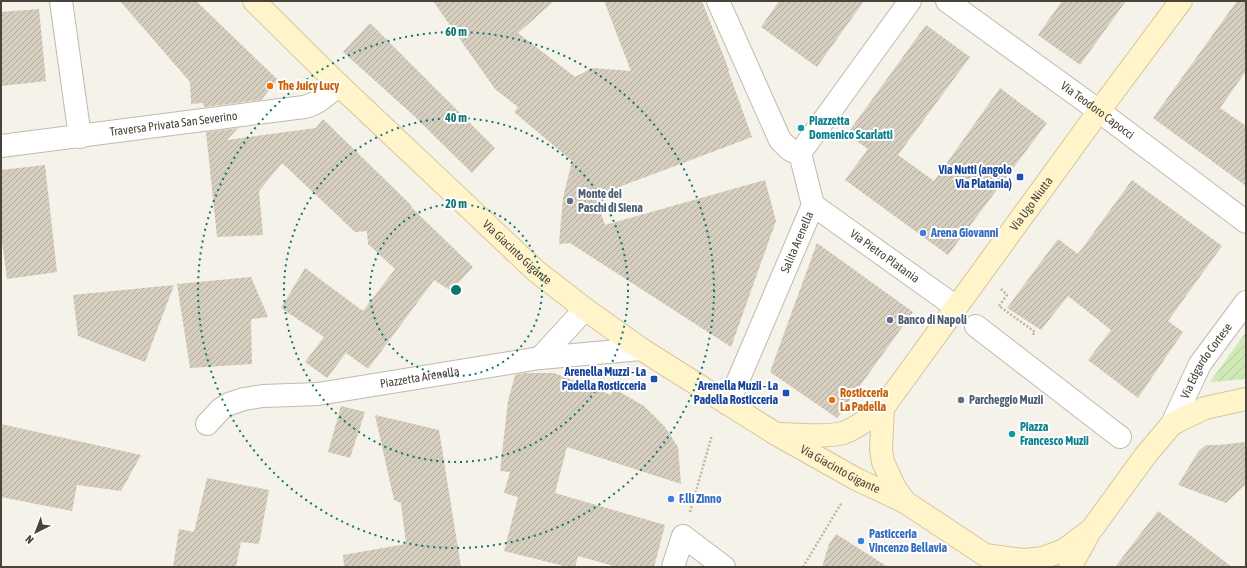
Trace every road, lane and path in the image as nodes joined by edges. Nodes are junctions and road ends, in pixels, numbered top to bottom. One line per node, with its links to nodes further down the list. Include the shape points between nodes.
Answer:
1 (61, 1): 9 (street)
2 (254, 1): 7 (main road, Via Giacinto Gigante)
3 (718, 1): 11 (street, via 780,140 788,148)
4 (910, 1): 11 (street)
5 (947, 1): 8 (street, Via Teodoro Capocci)
6 (1181, 1): 8 (main road, Via Ugo Niutta)
7 (338, 85): 9 (street, Traversa Privata San Severino, via 312,106); 17 (main road, Via Giacinto Gigante, via 536,271)
8 (1099, 111): 13 (street, Via Teodoro Capocci); 16 (main road, Via Ugo Niutta)
9 (80, 137): 10 (street, Traversa Privata San Severino)
10 (1, 146)
11 (800, 153): 12 (street, Salita Arenella)
12 (813, 205): 16 (street, Via Pietro Platania); 23 (street, Salita Arenella)
13 (1246, 222)
14 (996, 286): 21 (path, via 1007,295 1000,306 1035,332)
15 (1246, 302): 26 (street, Via Edgardo Cortese, via 1200,364)
16 (956, 307): 24 (main road, Via Ugo Niutta)
17 (585, 310): 19 (main road, Via Giacinto Gigante); 20 (street)
18 (976, 326): 21 (street)
19 (641, 349): 20 (street, Piazzetta Arenella); 23 (main road, Via Giacinto Gigante)
20 (540, 358): 25 (street, Piazzetta Arenella, via 318,394 244,399 229,404)
21 (1018, 358): 29 (street)
22 (1246, 399): 26 (main road, via 1205,408)
23 (728, 404): 27 (main road, Via Giacinto Gigante)
24 (883, 408): 27 (main road, Via Giacinto Gigante, via 843,433); 31 (main road, via 883,462 895,488)
25 (207, 424)
26 (1172, 424): 32 (main road, via 1145,456)
27 (776, 434): 30 (main road, Via Giacinto Gigante)
28 (712, 435): 33 (path)
29 (1120, 437)
30 (856, 479): 31 (main road, Via Giacinto Gigante); 37 (path)
31 (905, 502): 34 (main road)
32 (1092, 530): 34 (main road, via 1064,550 1043,558); 38 (main road)
33 (683, 536): 35 (street); 36 (street)
34 (987, 561)
35 (673, 567)
36 (724, 567)
37 (803, 567)
38 (1070, 567)

